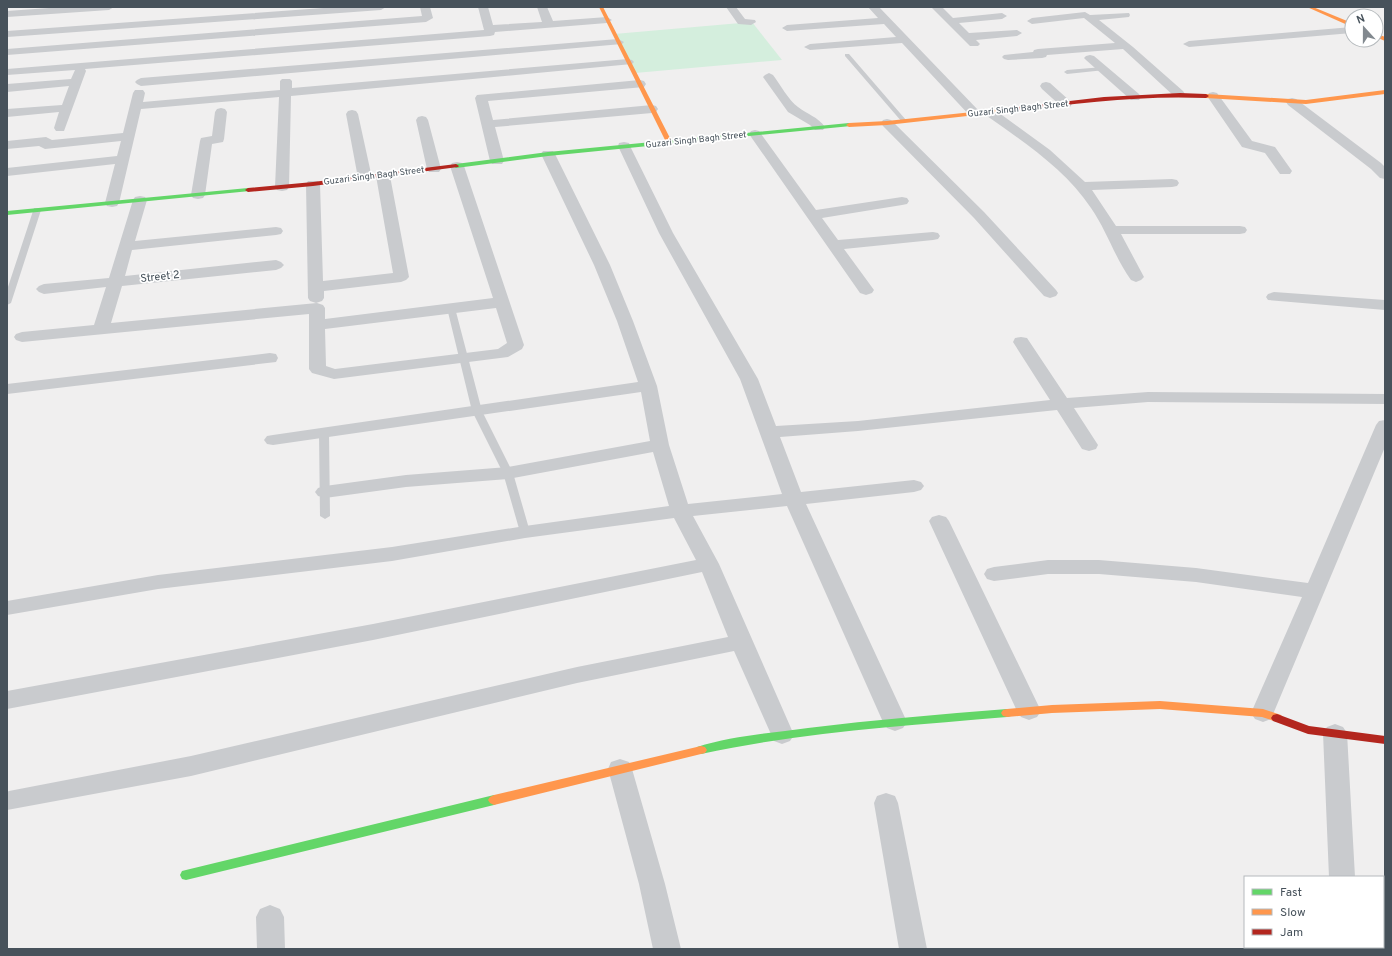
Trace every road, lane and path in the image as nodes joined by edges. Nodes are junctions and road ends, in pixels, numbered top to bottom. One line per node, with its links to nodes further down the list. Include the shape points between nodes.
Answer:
1 (109, 7): 13 (street)
2 (381, 7): 12 (street)
3 (425, 7): 29 (street, via 428,18 426,19)
4 (483, 7): 26 (street)
5 (542, 7): 24 (street)
6 (600, 7): 18 (street)
7 (731, 7): 22 (street, via 742,22)
8 (936, 7): 20 (street)
9 (1074, 7): 16 (street)
10 (1309, 7): 23 (street)
11 (866, 8): 19 (street)
12 (249, 12): 17 (street); 29 (street)
13 (7, 14)
14 (1125, 15): 16 (street)
15 (1002, 16): 20 (street)
16 (1087, 16): 21 (street); 35 (street)
17 (162, 18): 30 (street); 32 (street)
18 (607, 20): 24 (street); 33 (street)
19 (886, 21): 25 (street); 31 (street)
20 (950, 21): 28 (street, via 970,41)
21 (1032, 21)
22 (751, 22)
23 (1344, 22)
24 (549, 25): 26 (street)
25 (787, 28)
26 (489, 30): 37 (street, via 490,34)
27 (1344, 31): 34 (street)
28 (1016, 32)
29 (245, 33): 32 (street)
30 (7, 34)
31 (904, 40): 36 (street); 71 (street)
32 (155, 41): 38 (street)
33 (618, 42): 39 (street); 44 (street)
34 (1189, 44)
35 (1124, 46): 41 (street, via 1038,52 1042,55); 59 (street)
36 (810, 47)
37 (289, 49): 43 (street); 47 (street)
38 (7, 52)
39 (502, 52): 47 (street); 50 (street)
40 (847, 55): 73 (lane)
41 (1008, 57)
42 (1090, 58): 46 (street)
43 (146, 60): 45 (street); 53 (street)
44 (628, 62): 50 (street); 54 (street)
45 (81, 66): 48 (street); 52 (street)
46 (1103, 69): 49 (lane); 61 (street)
47 (287, 70): 53 (street); 58 (street)
48 (7, 72)
49 (1067, 72)
50 (508, 73): 58 (street)
51 (769, 77): 76 (street, via 792,109)
52 (76, 82): 56 (street); 65 (street)
53 (141, 82): 64 (street)
54 (640, 84): 66 (street); 75 (street, via 481,98)
55 (1046, 86): 63 (street)
56 (7, 88)
57 (1385, 92): 62 (street, Guzari Singh Bagh Street)
58 (285, 93): 64 (street); 96 (street)
59 (1179, 94): 60 (street, Guzari Singh Bagh Street); 61 (street, Guzari Singh Bagh Street)
60 (1213, 96): 62 (street, Guzari Singh Bagh Street); 88 (street, via 1247,144 1270,150)
61 (1135, 97): 63 (street, Guzari Singh Bagh Street)
62 (1292, 102): 90 (street)
63 (1066, 104): 69 (street, Guzari Singh Bagh Street)
64 (136, 106): 79 (street)
65 (67, 108): 68 (street); 77 (street)
66 (652, 109): 75 (street); 80 (street)
67 (221, 112): 97 (street, via 218,139 206,141)
68 (7, 113)
69 (991, 113): 71 (street, Guzari Singh Bagh Street); 95 (street, via 1026,138)
70 (352, 114): 92 (street)
71 (975, 114): 73 (street, Guzari Singh Bagh Street)
72 (422, 120): 87 (street)
73 (904, 121): 74 (street, Guzari Singh Bagh Street)
74 (887, 123): 76 (street, Guzari Singh Bagh Street); 116 (street, via 979,215)
75 (487, 124): 85 (street)
76 (819, 127): 78 (street, Guzari Singh Bagh Street)
77 (60, 128)
78 (755, 134): 80 (street, Guzari Singh Bagh Street); 103 (street)
79 (128, 136): 81 (street); 84 (street)
80 (669, 142): 82 (street, Guzari Singh Bagh Street)
81 (7, 145)
82 (624, 146): 83 (street, Guzari Singh Bagh Street); 135 (street, via 666,233 749,379)
83 (548, 154): 85 (street, Guzari Singh Bagh Street); 129 (street, via 602,265)
84 (123, 159): 89 (street); 100 (street)
85 (497, 161): 86 (street, Guzari Singh Bagh Street)
86 (457, 166): 87 (street, Guzari Singh Bagh Street); 118 (street)
87 (434, 169): 91 (street, Guzari Singh Bagh Street)
88 (1285, 171)
89 (7, 172)
90 (1385, 175)
91 (383, 176): 92 (street, Guzari Singh Bagh Street); 113 (street, via 401,277)
92 (364, 178): 94 (street, Guzari Singh Bagh Street)
93 (1172, 183): 95 (street)
94 (313, 184): 96 (street, Guzari Singh Bagh Street); 113 (street)
95 (1080, 186): 104 (street, via 1103,214)
96 (282, 187): 97 (street, Guzari Singh Bagh Street)
97 (198, 195): 98 (street, Guzari Singh Bagh Street)
98 (140, 200): 100 (street, Guzari Singh Bagh Street); 109 (street)
99 (902, 201): 103 (street)
100 (112, 203): 101 (street, Guzari Singh Bagh Street)
101 (37, 210): 102 (street, Guzari Singh Bagh Street); 119 (lane)
102 (7, 213)
103 (813, 215): 108 (street)
104 (1112, 230): 105 (street); 111 (street)
105 (1240, 230)
106 (276, 231): 109 (street)
107 (933, 236): 108 (street)
108 (834, 245): 115 (street)
109 (126, 246): 112 (street)
110 (276, 265): 112 (street, Street 2)
111 (1136, 277)
112 (115, 282): 114 (street, Street 2); 124 (street)
113 (316, 287): 121 (street)
114 (44, 290)
115 (866, 290)
116 (1050, 293)
117 (1274, 297): 120 (street)
118 (502, 302): 122 (street); 128 (street, via 516,345 502,353)
119 (7, 303)
120 (1385, 305)
121 (317, 308): 123 (street); 124 (street)
122 (451, 308): 123 (street); 128 (lane)
123 (317, 325): 128 (street, via 318,368 334,374)
124 (101, 329): 125 (street)
125 (22, 337)
126 (1021, 342): 132 (street)
127 (270, 358): 130 (street)
128 (463, 358): 133 (lane)
129 (648, 386): 133 (street); 138 (street)
130 (7, 388)
131 (1385, 399): 132 (street, via 1148,397)
132 (1061, 404): 135 (street, via 858,426); 139 (street)
133 (477, 411): 136 (street); 140 (lane)
134 (1385, 425): 150 (street)
135 (769, 432): 143 (street)
136 (324, 433): 137 (street); 142 (lane)
137 (273, 440)
138 (660, 445): 140 (street); 144 (street)
139 (1089, 445)
140 (508, 474): 142 (street, via 406,481); 147 (lane)
141 (914, 486): 143 (street)
142 (325, 492): 145 (lane)
143 (794, 499): 144 (street); 156 (street)
144 (680, 511): 147 (street); 148 (street)
145 (325, 516)
146 (939, 521): 154 (street)
147 (525, 532): 151 (street, via 392,554 158,582)
148 (709, 564): 152 (street); 153 (street, via 373,632)
149 (994, 574): 150 (street, via 1048,567 1099,567 1196,575)
150 (1314, 591): 155 (street)
151 (7, 608)
152 (741, 642): 158 (street); 161 (street, via 584,674 191,766)
153 (7, 700)
154 (1029, 711): 155 (street, via 1160,705); 156 (street)
155 (1262, 713): 157 (street, via 1308,730)
156 (895, 722): 158 (street)
157 (1335, 733): 159 (street); 164 (street)
158 (782, 735): 160 (street, via 728,743)
159 (1385, 740)
160 (620, 770): 163 (street); 167 (street)
161 (9, 801)
162 (886, 803): 168 (street)
163 (186, 874)
164 (1342, 876)
165 (270, 917): 166 (street)
166 (271, 949)
167 (667, 949)
168 (913, 949)

